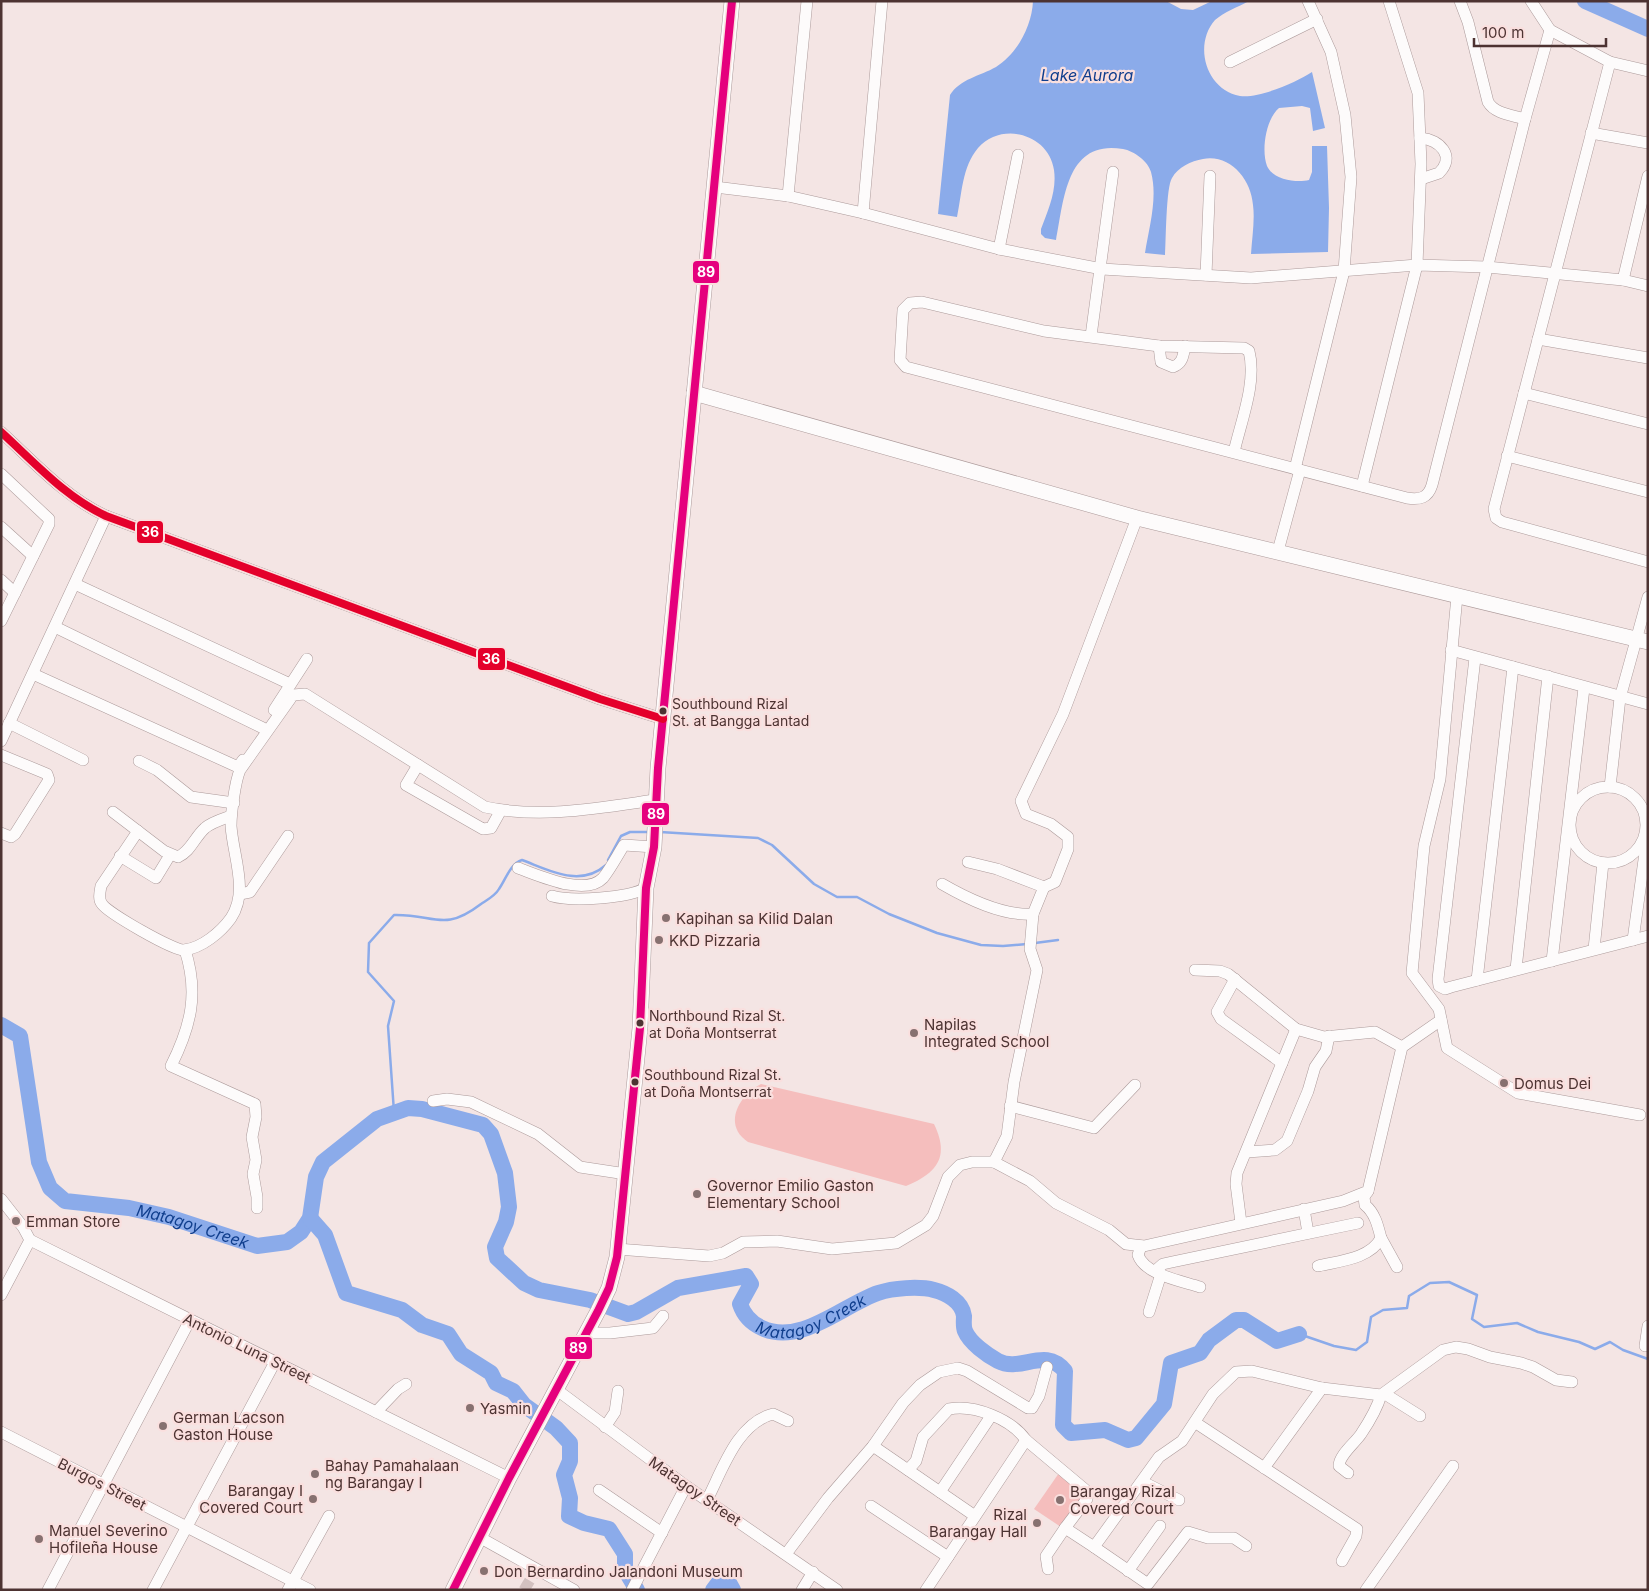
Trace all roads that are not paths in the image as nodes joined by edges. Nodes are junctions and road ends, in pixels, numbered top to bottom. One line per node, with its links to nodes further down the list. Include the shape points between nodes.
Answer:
1 (732, 1): 22 (main road)
2 (807, 1): 23 (street)
3 (882, 1): 24 (street)
4 (1308, 1): 8 (street)
5 (1389, 1): 15 (street, via 1418,93)
6 (1460, 1): 13 (street, via 1488,102 1492,108)
7 (1531, 1): 9 (street)
8 (1317, 19): 10 (street); 29 (street, via 1331,52 1348,136 1352,178)
9 (1550, 30): 11 (street); 13 (street)
10 (1230, 62)
11 (1610, 62): 12 (street); 14 (street)
12 (1648, 71)
13 (1525, 119): 27 (street)
14 (1591, 132): 16 (street); 30 (street)
15 (1420, 138): 21 (street); 21 (street, via 1439,145 1447,160 1439,173)
16 (1648, 143)
17 (1018, 155): 25 (street)
18 (1113, 172): 28 (street)
19 (1210, 176): 31 (street)
20 (1648, 176): 32 (street)
21 (1421, 179): 26 (street)
22 (715, 187): 23 (street); 40 (main road)
23 (788, 196): 24 (street)
24 (862, 213): 25 (street)
25 (998, 249): 28 (street)
26 (1417, 265): 27 (street); 29 (street); 47 (street)
27 (1487, 267): 30 (street); 47 (street, via 1428,495 1412,499)
28 (1102, 269): 31 (street); 34 (street)
29 (1344, 271): 31 (street, via 1252,278); 45 (street)
30 (1554, 272): 32 (street); 35 (street)
31 (1206, 275)
32 (1622, 280): 33 (street)
33 (1648, 286)
34 (1091, 336): 36 (street); 43 (street, via 1044,331 916,302 904,310 900,360 906,367)
35 (1538, 340): 38 (street); 39 (street)
36 (1159, 346): 37 (street); 37 (street, via 1161,362 1172,367 1180,363)
37 (1185, 346): 43 (street, via 1238,346 1249,351 1248,390)
38 (1648, 358)
39 (1524, 392): 41 (street); 44 (street)
40 (694, 393): 50 (main road); 73 (main road)
41 (1648, 424)
42 (1, 432): 49 (street, via 70,494)
43 (1234, 452): 45 (street)
44 (1507, 456): 48 (street); 54 (street, via 1494,504 1496,518)
45 (1297, 470): 47 (street); 52 (street)
46 (1, 474): 53 (street, via 49,519)
47 (1362, 486)
48 (1648, 492)
49 (106, 516): 56 (street); 73 (street, via 600,699)
50 (1137, 518): 52 (main road); 100 (street, via 1063,714 1021,801 1026,814 1051,824 1068,837 1061,870 1055,882)
51 (1, 527): 53 (street)
52 (1278, 550): 58 (main road)
53 (33, 556): 57 (street)
54 (1648, 562)
55 (1, 580): 57 (street)
56 (75, 584): 61 (street); 69 (street)
57 (15, 593): 60 (street)
58 (1457, 596): 62 (main road); 63 (street)
59 (1648, 597): 62 (street)
60 (1, 621)
61 (55, 627): 67 (street); 75 (street)
62 (1642, 640): 71 (street)
63 (1451, 650): 64 (street); 115 (street, via 1440,779 1424,846 1411,970)
64 (1475, 658): 66 (street); 114 (street, via 1438,979 1439,986 1445,989)
65 (307, 659): 69 (street)
66 (1513, 667): 68 (street); 114 (street)
67 (33, 674): 74 (street); 75 (street, via 238,768)
68 (1548, 676): 70 (street); 111 (street)
69 (290, 684): 75 (street)
70 (1584, 688): 71 (street); 87 (street)
71 (1620, 698): 72 (street); 81 (street)
72 (1648, 704)
73 (664, 719): 82 (main road)
74 (9, 724): 76 (street); 78 (street)
75 (263, 728)
76 (1, 741)
77 (1, 755): 90 (street, via 47,774 49,780 15,834 11,837)
78 (83, 760)
79 (139, 761): 83 (street, via 157,770 191,797)
80 (418, 766): 83 (street, via 305,694 298,693 293,695 240,770); 84 (street, via 485,806); 84 (street, via 406,785 483,829 490,828)
81 (1610, 787): 87 (street, via 1587,793 1578,801); 88 (street, via 1622,789 1636,800 1646,816)
82 (655, 800): 84 (street, via 583,810 514,813); 92 (main road)
83 (234, 803): 86 (street)
84 (501, 810)
85 (113, 812): 89 (street)
86 (231, 816): 93 (street, via 205,828 187,853 178,857); 103 (street)
87 (1568, 823): 96 (street, via 1577,848 1586,857); 110 (street)
88 (1648, 829): 96 (street, via 1636,852 1625,860); 107 (street)
89 (138, 831): 93 (street); 94 (street)
90 (1, 833)
91 (288, 836): 103 (street, via 250,892)
92 (654, 845): 97 (street, via 624,845 602,879 590,885 567,885); 102 (main road)
93 (170, 855): 98 (street)
94 (120, 856): 98 (street); 109 (street, via 101,886 100,902 159,941)
95 (968, 862): 100 (street)
96 (1603, 863): 108 (street)
97 (518, 868)
98 (156, 878): 101 (street)
99 (942, 884): 105 (street, via 1006,911)
100 (1044, 887): 105 (street)
101 (149, 888)
102 (646, 888): 104 (street, via 637,893 588,899 565,900); 126 (main road, via 640,1028)
103 (240, 894): 109 (street, via 236,909 223,928)
104 (552, 896)
105 (1033, 914): 122 (street, via 1030,949 1037,970)
106 (1648, 936): 107 (street)
107 (1633, 940): 108 (street)
108 (1594, 949): 110 (street)
109 (185, 950): 129 (street, via 192,983 189,1024 171,1066 256,1104 252,1137)
110 (1552, 961): 111 (street)
111 (1516, 969): 114 (street)
112 (1196, 970): 113 (street, via 1220,971)
113 (1236, 979): 116 (street); 119 (street, via 1218,1015)
114 (1477, 980)
115 (1440, 1014): 118 (street); 123 (street, via 1448,1050 1518,1093)
116 (1296, 1029): 117 (street); 119 (street)
117 (1329, 1036): 118 (street, via 1375,1032); 124 (street, via 1326,1051 1314,1067 1308,1091 1287,1141 1275,1150)
118 (1402, 1047): 127 (street)
119 (1282, 1063): 124 (street)
120 (1135, 1085): 122 (street, via 1094,1128)
121 (433, 1101): 126 (street, via 471,1102 538,1134 580,1167)
122 (1010, 1106): 125 (street, via 1007,1136)
123 (1640, 1114)
124 (1247, 1152): 131 (street, via 1237,1173 1236,1184)
125 (994, 1162): 136 (street, via 1030,1181 1056,1203 1109,1230 1126,1244); 137 (street, via 960,1165 948,1177 933,1216 926,1225 896,1243 832,1249 777,1241 743,1242 723,1253 708,1256)
126 (626, 1174): 137 (main road)
127 (1368, 1191): 130 (street); 134 (street, via 1364,1197 1365,1206 1376,1220)
128 (1, 1199): 135 (street)
129 (257, 1208)
130 (1304, 1209): 131 (street); 133 (street)
131 (1241, 1223): 136 (street)
132 (1358, 1223): 133 (street)
133 (1308, 1233): 140 (street, via 1162,1264)
134 (1381, 1238): 138 (street, via 1370,1252); 139 (street)
135 (30, 1240): 142 (street); 145 (street, Antonio Luna Street)
136 (1141, 1246): 140 (street, via 1140,1261)
137 (617, 1249): 146 (main road, via 609,1288)
138 (1318, 1266)
139 (1397, 1267)
140 (1158, 1272): 141 (street); 143 (street)
141 (1200, 1286)
142 (1, 1295)
143 (1149, 1312)
144 (663, 1316): 146 (street, via 647,1330)
145 (190, 1320): 147 (street, Antonio Luna Street); 170 (street)
146 (588, 1333): 152 (main road)
147 (275, 1362): 155 (street, Antonio Luna Street); 180 (street)
148 (1047, 1367): 163 (street, via 1035,1404 1028,1408 967,1371 958,1368 939,1372 920,1385 903,1403)
149 (1572, 1382): 154 (street, via 1556,1380 1521,1363 1456,1347 1443,1350)
150 (406, 1384): 155 (street)
151 (1322, 1388): 154 (street); 159 (street, via 1252,1370 1236,1372 1214,1394); 165 (street)
152 (556, 1390): 160 (street, Matagoy Street); 168 (main road)
153 (618, 1391): 160 (street, via 615,1412)
154 (1383, 1394): 157 (street); 167 (street, via 1360,1435 1340,1461 1339,1466)
155 (376, 1412): 168 (street, Antonio Luna Street)
156 (991, 1416): 162 (street, via 1010,1424); 166 (street, via 949,1409 923,1437 916,1460); 173 (street)
157 (1420, 1416)
158 (788, 1421): 174 (street, via 773,1414 758,1420 733,1450)
159 (1196, 1423): 165 (street); 169 (street, via 1178,1444 1162,1454)
160 (605, 1427): 171 (street, Matagoy Street)
161 (1, 1432): 170 (street, Burgos Street)
162 (1026, 1440): 178 (street); 181 (street, via 1088,1492 1087,1499)
163 (873, 1446): 166 (street); 186 (street)
164 (1453, 1466): 202 (street)
165 (1264, 1468): 188 (street, via 1357,1529)
166 (908, 1470): 173 (street)
167 (1348, 1473)
168 (509, 1478): 183 (main road)
169 (1143, 1482): 175 (street); 185 (street)
170 (102, 1484): 180 (street, Burgos Street); 193 (street)
171 (686, 1486): 174 (street, Matagoy Street); 182 (street)
172 (599, 1490): 182 (street)
173 (940, 1492): 178 (street)
174 (707, 1500): 186 (street, Matagoy Street)
175 (1179, 1500)
176 (871, 1506): 187 (street)
177 (329, 1516): 192 (street)
178 (975, 1516): 187 (street)
179 (1160, 1526): 190 (street)
180 (187, 1527): 192 (street, Burgos Street); 194 (street)
181 (1065, 1528): 185 (street); 189 (street, via 1046,1556)
182 (662, 1533): 198 (street)
183 (479, 1537): 196 (main road); 197 (street, via 534,1572)
184 (1246, 1546): 190 (street, via 1234,1538 1208,1538 1188,1532 1150,1584 1145,1584)
185 (1094, 1547): 190 (street)
186 (786, 1554): 191 (street, Matagoy Street)
187 (948, 1557): 201 (street)
188 (1342, 1561)
189 (1048, 1568)
190 (1128, 1571)
191 (813, 1572): 199 (street); 200 (street, Matagoy Street)
192 (290, 1585): 195 (street, Burgos Street)
193 (48, 1590)
194 (154, 1590)
195 (310, 1590)
196 (453, 1590)
197 (574, 1590)
198 (632, 1590)
199 (802, 1590)
200 (837, 1590)
201 (926, 1590)
202 (1366, 1590)

